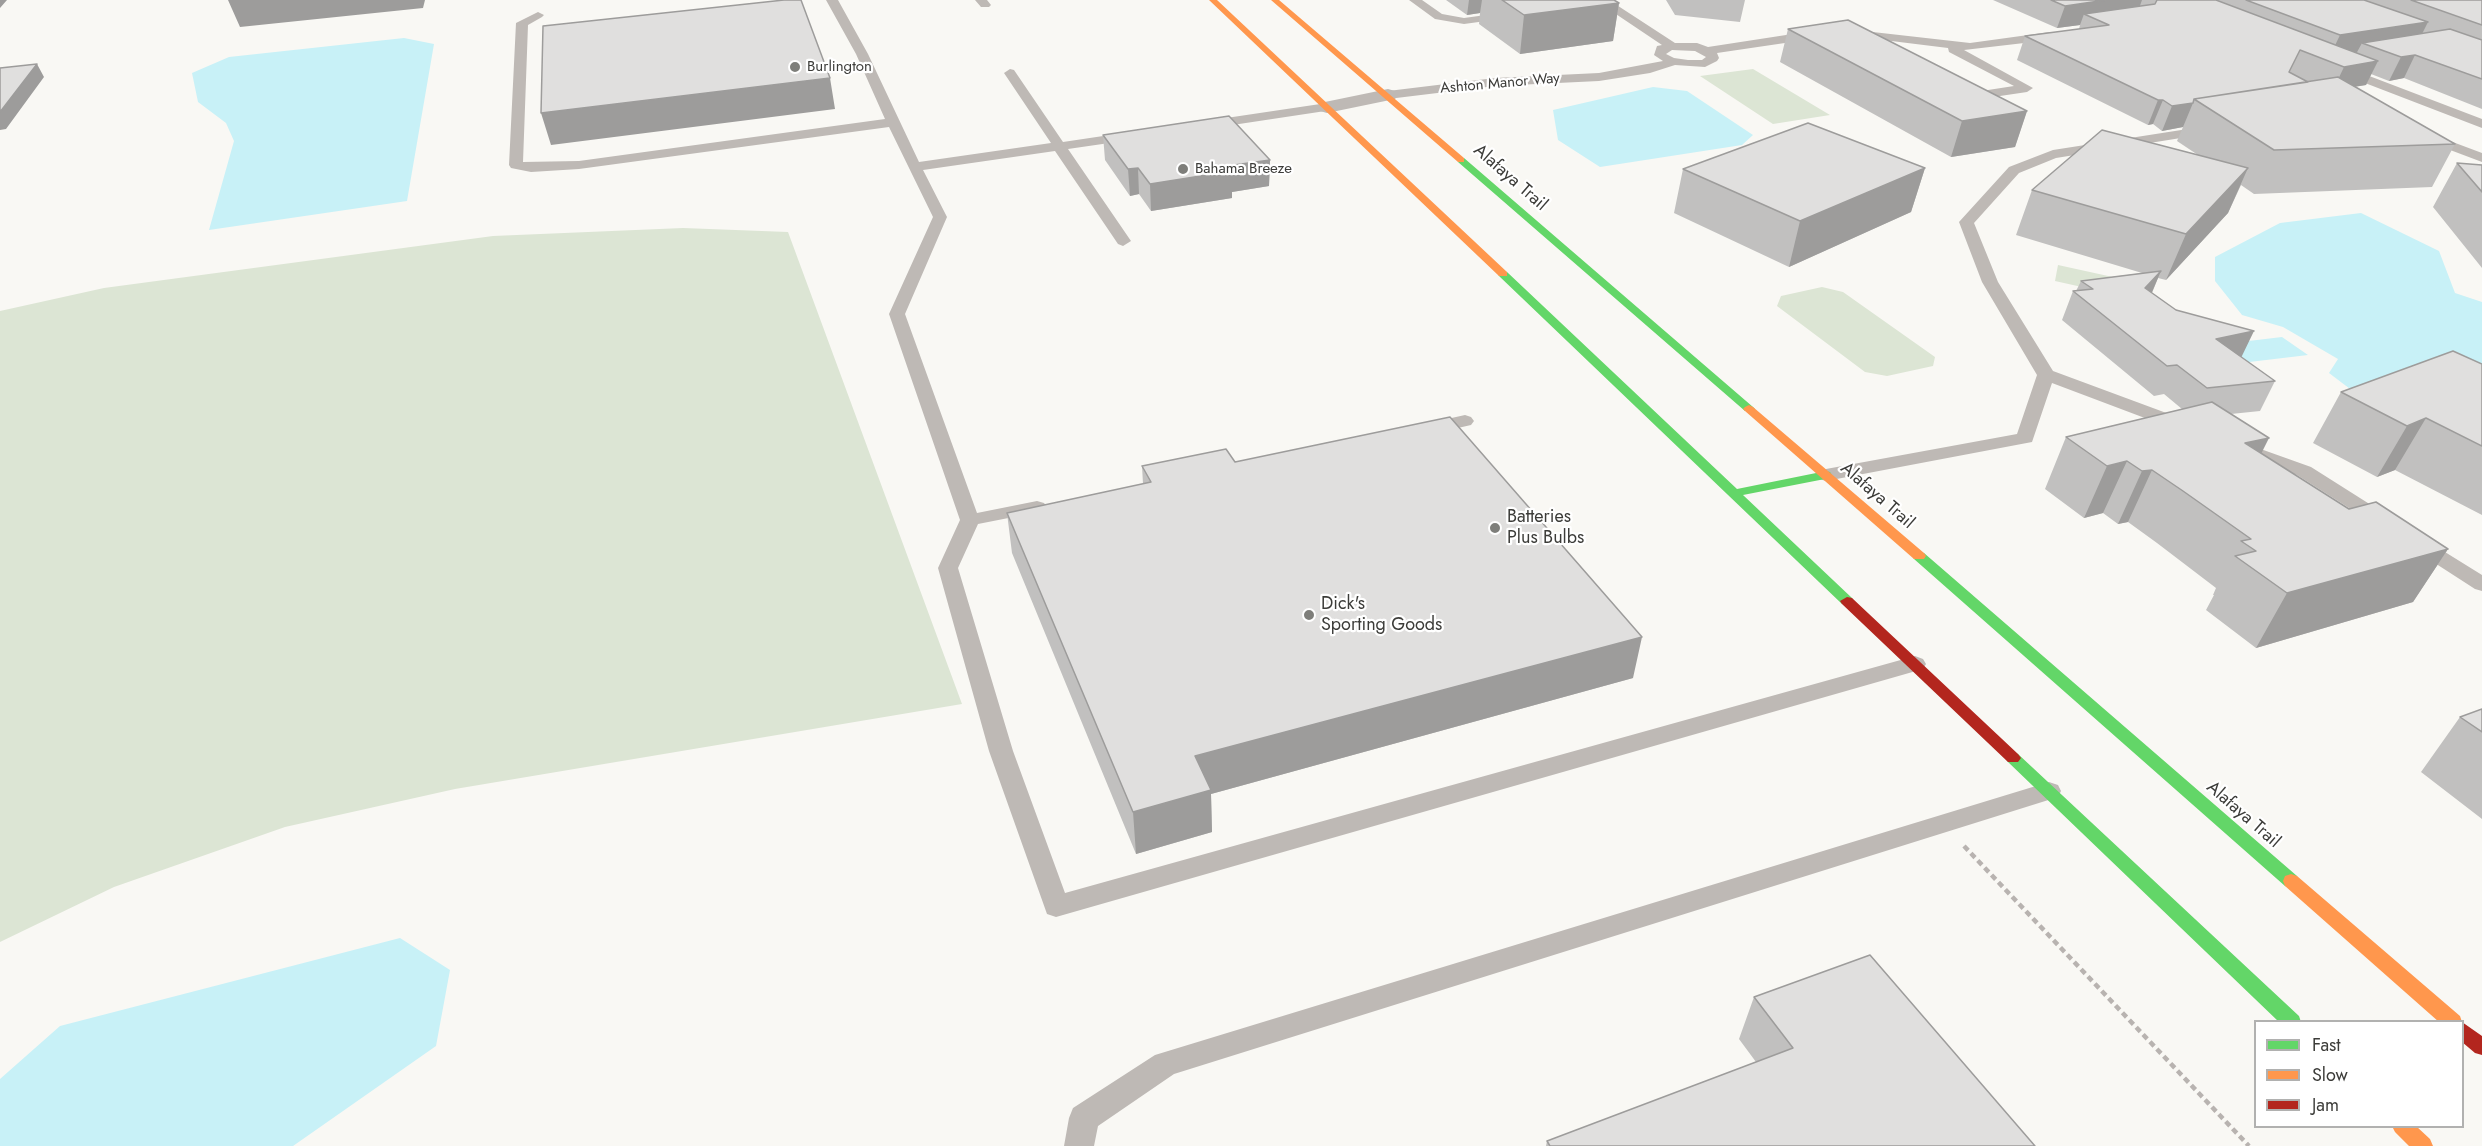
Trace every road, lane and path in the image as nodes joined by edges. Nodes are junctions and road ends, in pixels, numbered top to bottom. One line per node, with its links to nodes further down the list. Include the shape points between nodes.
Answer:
1 (832, 0): 21 (lane)
2 (1213, 0): 20 (main road)
3 (1275, 0): 19 (main road, Alafaya Trail)
4 (1415, 0): 6 (lane, via 1439,17 1464,21)
5 (1597, 1): 11 (lane)
6 (1521, 13)
7 (538, 15): 21 (lane, via 522,23 516,165 579,165)
8 (1859, 35): 10 (lane); 12 (lane); 13 (lane)
9 (2059, 35): 12 (lane, via 1970,47)
10 (1810, 36): 14 (lane, via 1775,32 1737,36); 14 (lane, via 1800,46 1758,53)
11 (1672, 46): 14 (lane); 16 (lane, via 1659,52)
12 (1948, 46): 18 (lane, via 2027,87 1973,96)
13 (1876, 49)
14 (1713, 50): 16 (lane, Ashton Manor Way, via 1713,58 1705,63)
15 (2350, 61): 22 (lane, via 2328,64)
16 (1674, 62): 19 (lane, Ashton Manor Way, via 1599,77 1495,82)
17 (1010, 73): 27 (lane)
18 (1953, 86)
19 (1388, 95): 20 (street, Ashton Manor Way); 36 (main road, Alafaya Trail)
20 (1327, 107): 24 (lane); 37 (main road)
21 (893, 122): 29 (lane)
22 (2482, 124)
23 (2225, 127): 31 (lane, via 2053,154 2014,170 1966,222 1990,282)
24 (1188, 128)
25 (2417, 133): 28 (lane)
26 (1141, 134): 27 (lane)
27 (1060, 146): 29 (lane); 30 (lane)
28 (2482, 158)
29 (914, 167): 39 (lane, via 940,217 897,314)
30 (1123, 241)
31 (2046, 375): 33 (lane); 36 (lane, via 2025,438)
32 (1464, 421): 34 (lane)
33 (2196, 431)
34 (1411, 432)
35 (2229, 443): 40 (lane, via 2304,471)
36 (1826, 475): 37 (main road); 45 (main road, Alafaya Trail)
37 (1735, 493): 41 (main road)
38 (1059, 503): 39 (lane)
39 (970, 520): 41 (lane, via 948,568 1001,751 1056,906)
40 (2482, 584)
41 (1916, 664): 42 (main road)
42 (2049, 791): 43 (lane); 44 (main road)
43 (1942, 825): 49 (lane, via 1165,1064 1084,1118); 50 (path)
44 (2290, 1020)
45 (2450, 1020)
46 (2464, 1031): 47 (main road)
47 (2482, 1047)
48 (2405, 1128): 51 (main road)
49 (1079, 1146)
50 (2249, 1146)
51 (2423, 1146)

